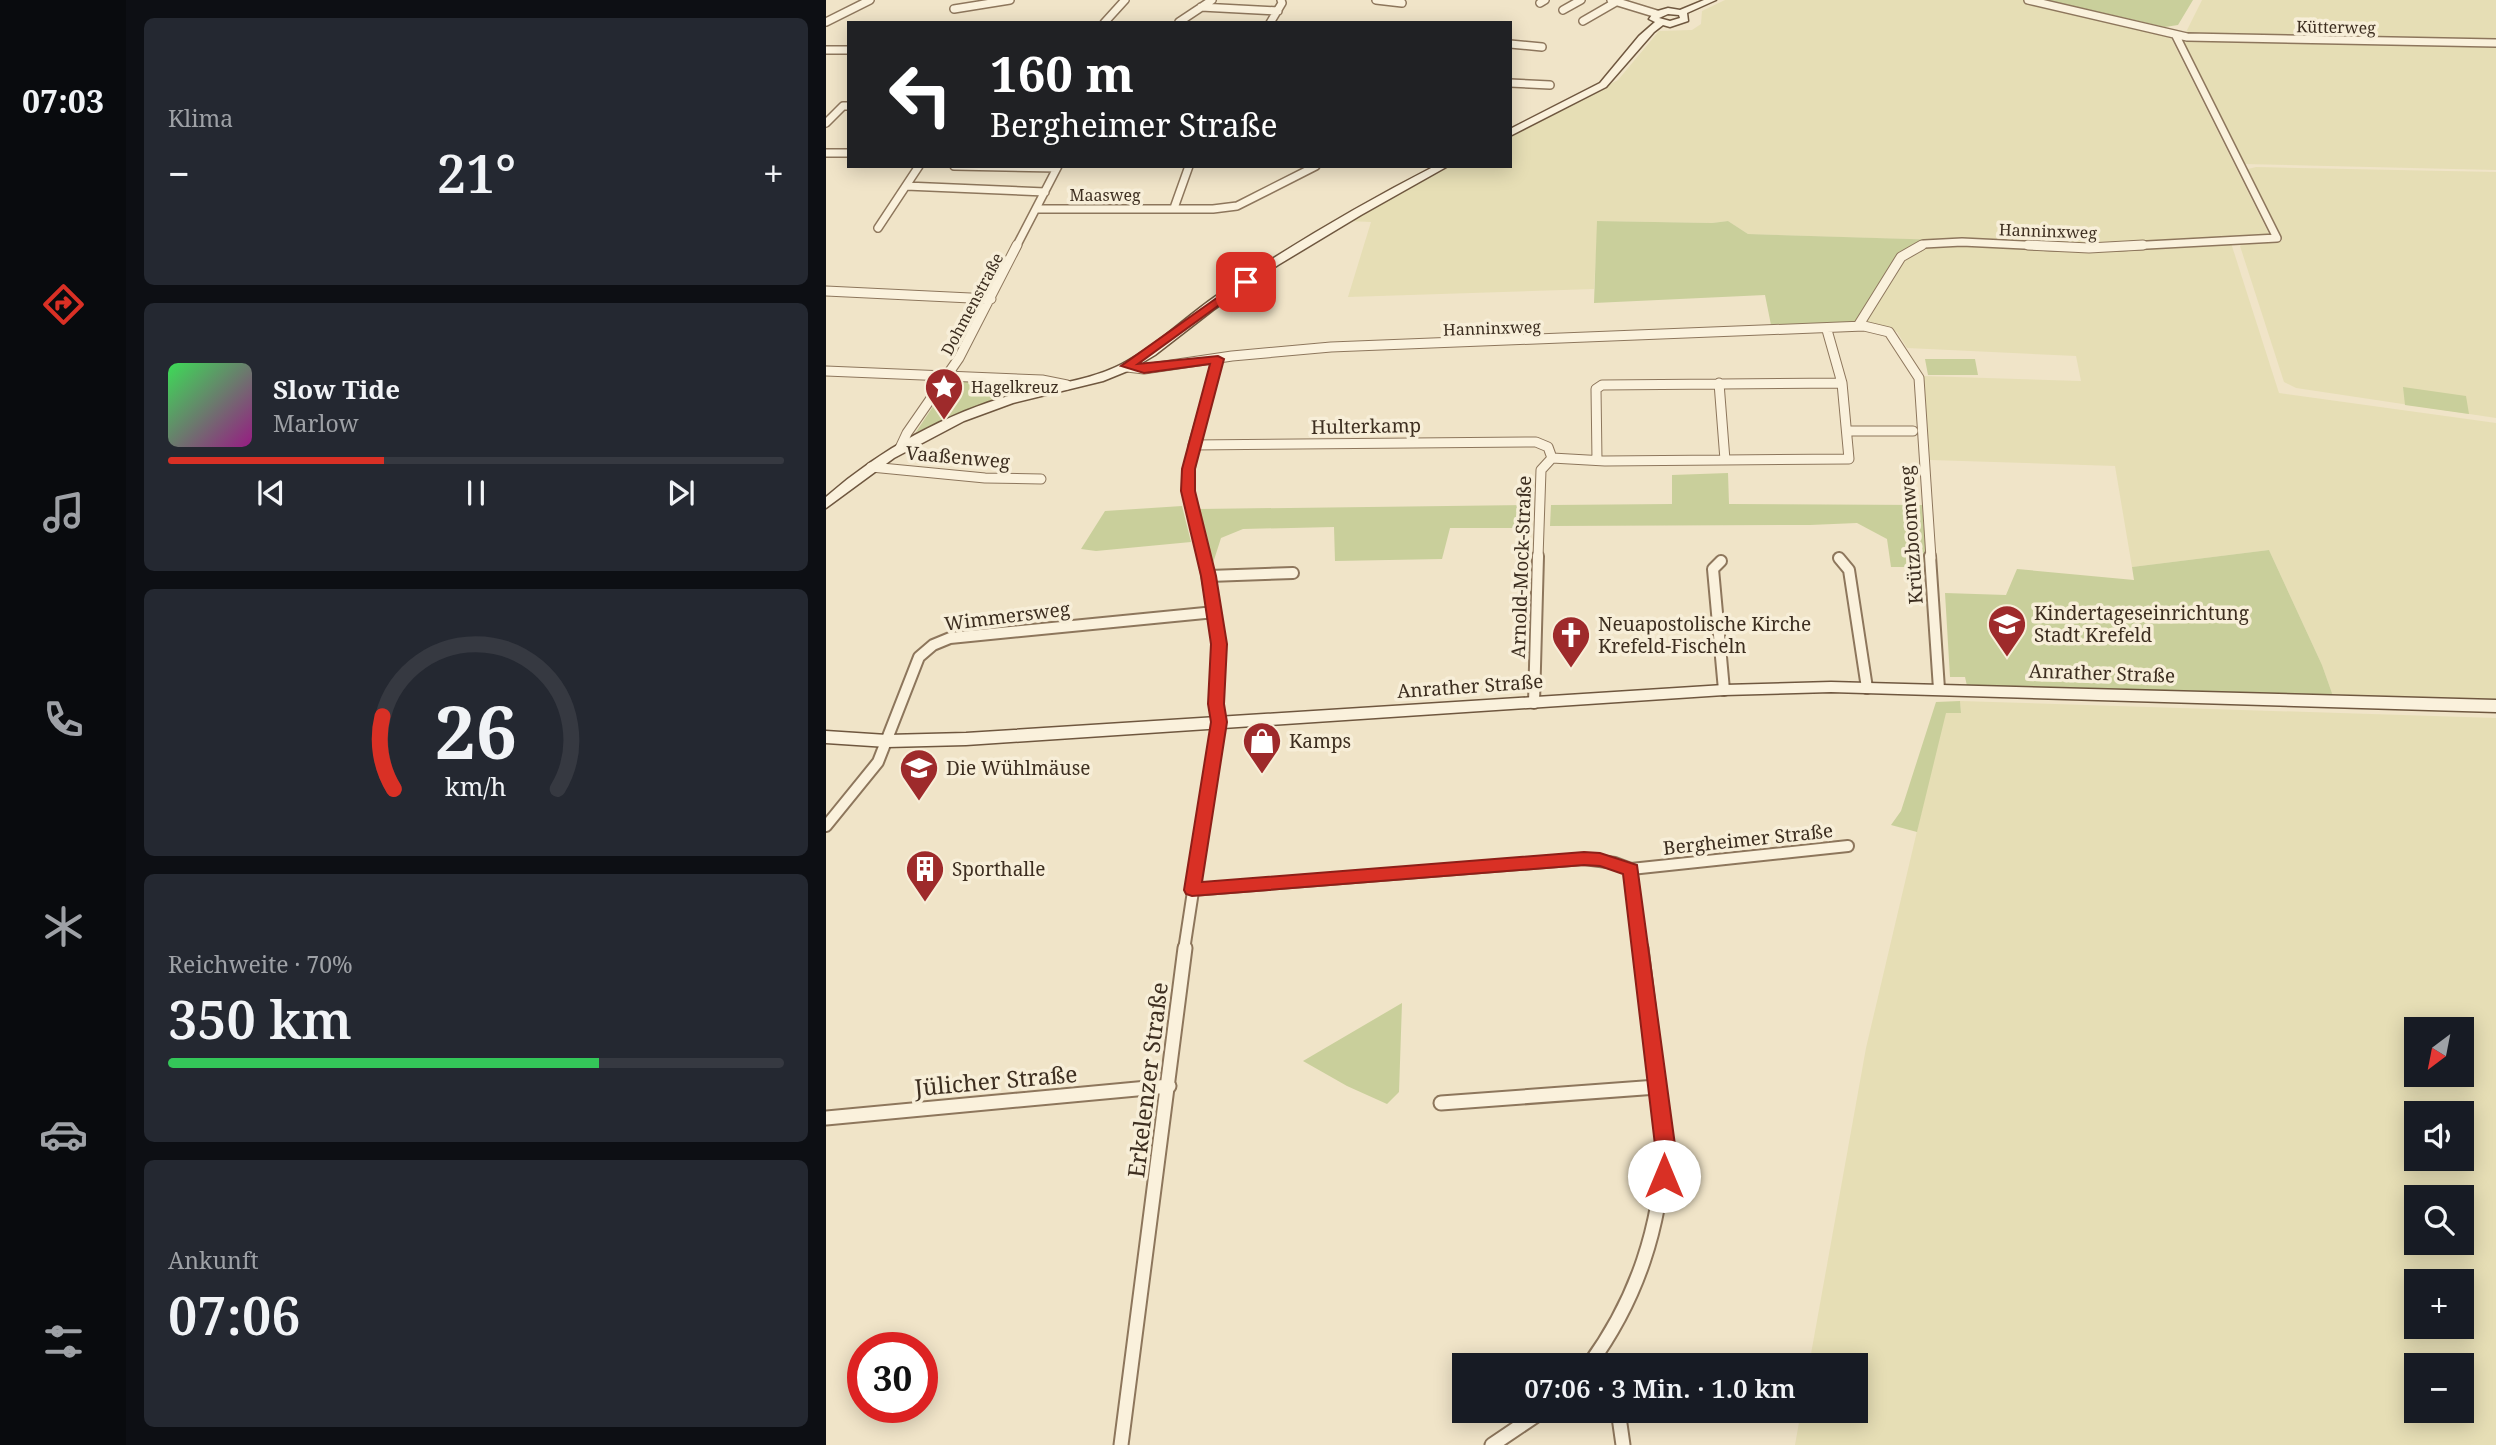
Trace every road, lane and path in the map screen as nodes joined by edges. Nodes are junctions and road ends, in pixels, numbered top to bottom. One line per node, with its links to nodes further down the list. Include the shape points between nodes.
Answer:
1 (870, 0): 21 (street)
2 (1010, 0): 13 (street)
3 (1125, 0): 17 (street)
4 (1212, 0): 12 (street)
5 (1281, 0): 15 (street)
6 (1376, 0): 11 (street)
7 (1581, 0): 14 (street)
8 (1713, 0): 16 (street, via 1680,13 1686,17 1683,21)
9 (2028, 0): 22 (street, Kütterweg)
10 (1613, 1): 16 (street); 20 (street)
11 (1402, 3)
12 (1201, 7): 15 (street); 18 (street)
13 (954, 9)
14 (1563, 10)
15 (1278, 11): 19 (street)
16 (1659, 18): 32 (street, via 1602,85)
17 (1106, 21)
18 (1180, 21)
19 (1271, 21)
20 (1583, 21)
21 (826, 22)
22 (2176, 36): 23 (street, Kütterweg); 47 (street, Hanninxweg, via 2277,237 2089,248 1924,244 1901,257)
23 (2496, 43)
24 (1512, 44): 25 (street)
25 (1542, 47)
26 (826, 50): 27 (street)
27 (847, 50)
28 (1512, 83): 29 (street)
29 (1550, 85)
30 (847, 106): 31 (street)
31 (826, 123)
32 (1512, 132)
33 (826, 153): 34 (street)
34 (847, 153)
35 (918, 168): 40 (street)
36 (1057, 168): 41 (street, Dohmenstraße)
37 (1188, 168): 42 (street)
38 (1312, 168): 42 (street, Maasweg, via 1237,206)
39 (1439, 168): 50 (street, via 1346,219 1221,298)
40 (906, 186): 41 (street); 44 (street)
41 (1045, 192): 43 (street, Dohmenstraße)
42 (1174, 208): 43 (street, Maasweg)
43 (1037, 209): 46 (street, Dohmenstraße)
44 (878, 228)
45 (826, 291): 46 (street)
46 (991, 299): 52 (street, Dohmenstraße)
47 (1858, 326): 48 (street, Hanninxweg); 53 (street, Hanninxweg, via 1889,332)
48 (1827, 330): 49 (street, Hanninxweg, via 1331,347); 55 (street)
49 (1218, 359): 50 (street, Hanninxweg, via 1144,369); 60 (street, Erkelenzer Straße)
50 (1127, 366): 56 (street)
51 (826, 371): 52 (street)
52 (948, 375): 56 (street); 61 (street, Dohmenstraße)
53 (1919, 378): 74 (street, Krützboomweg)
54 (1719, 383): 55 (street); 63 (street, via 1598,387); 64 (street)
55 (1842, 383): 57 (street)
56 (1067, 385): 61 (street, via 990,406)
57 (1847, 431): 58 (street); 64 (street, via 1849,459)
58 (1913, 431)
59 (1540, 443): 60 (street, Hulterkamp); 62 (street, Arnold-Mock-Straße, via 1548,447)
60 (1193, 445): 71 (street, Erkelenzer Straße, via 1188,491)
61 (900, 448): 65 (street)
62 (1552, 458): 63 (street); 76 (street, Arnold-Mock-Straße, via 1541,470)
63 (1597, 460): 64 (street)
64 (1725, 460)
65 (872, 467): 66 (street, Vaaßenweg); 67 (street)
66 (1041, 479)
67 (826, 504)
68 (1839, 558): 73 (street, via 1849,570)
69 (1721, 561): 75 (street, via 1713,569)
70 (1293, 573): 71 (street)
71 (1209, 576): 72 (street, Erkelenzer Straße)
72 (1215, 612): 78 (street, Erkelenzer Straße); 80 (street, Wimmersweg, via 937,642 919,657)
73 (1867, 688): 74 (street, Anrather Straße); 75 (street, Anrather Straße)
74 (1939, 689): 77 (street, Anrather Straße)
75 (1724, 690): 76 (street, Anrather Straße)
76 (1534, 703): 78 (street, Anrather Straße)
77 (2496, 706)
78 (1219, 722): 80 (street, Anrather Straße); 84 (street, Erkelenzer Straße)
79 (826, 737): 80 (street, Anrather Straße)
80 (887, 741): 81 (street, Wimmersweg, via 878,762)
81 (826, 826)
82 (1848, 846): 83 (street, Bergheimer Straße)
83 (1631, 869): 84 (street, Bergheimer Straße, via 1584,859); 86 (street)
84 (1192, 890): 85 (street, Erkelenzer Straße)
85 (1169, 1086): 88 (street, Jülicher Straße); 92 (street, Erkelenzer Straße)
86 (1657, 1087): 87 (street); 89 (street, via 1665,1145 1654,1237 1624,1310)
87 (1441, 1103)
88 (826, 1118)
89 (1599, 1353)
90 (1525, 1423): 93 (street)
91 (1620, 1423): 94 (street)
92 (1121, 1445)
93 (1492, 1445)
94 (1623, 1445)

